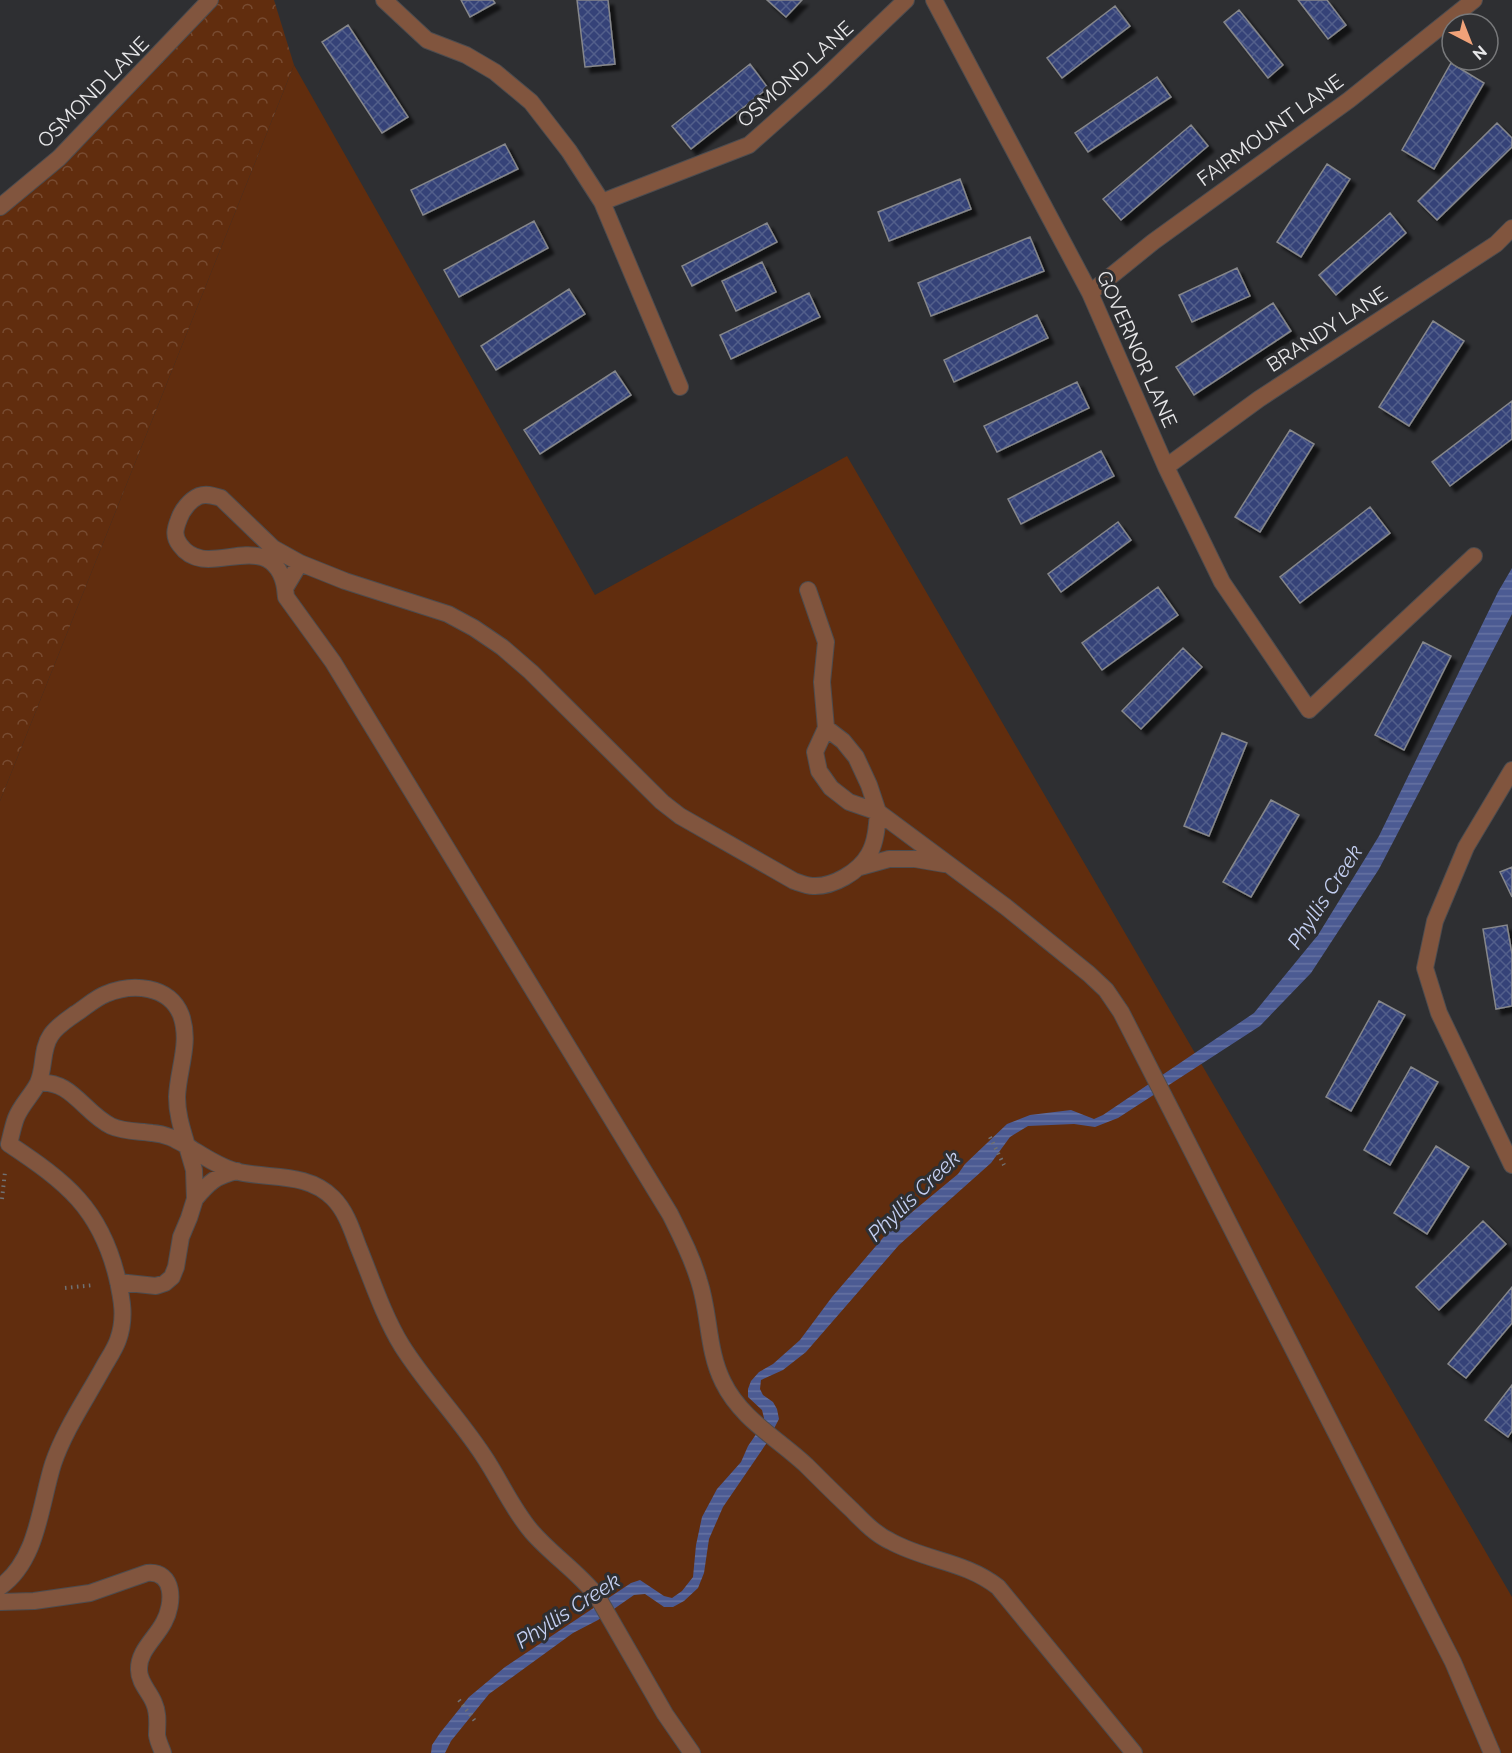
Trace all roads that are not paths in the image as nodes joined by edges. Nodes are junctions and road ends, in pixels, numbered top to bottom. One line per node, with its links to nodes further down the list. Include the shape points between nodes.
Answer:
1 (210, 0): 7 (street, OSMOND LANE, via 59,158)
2 (384, 0): 6 (street, via 427,40 466,55 495,72 531,102)
3 (906, 0): 6 (street, OSMOND LANE, via 749,145)
4 (934, 0): 9 (street, GOVERNOR LANE)
5 (1474, 0): 9 (street, FAIRMOUNT LANE, via 1348,100)
6 (602, 202): 10 (street)
7 (0, 207)
8 (1512, 228): 11 (street, BRANDY LANE, via 1496,244 1259,399)
9 (1090, 292): 11 (street, GOVERNOR LANE)
10 (680, 387)
11 (1166, 467): 12 (street, GOVERNOR LANE, via 1222,582 1309,710)
12 (1474, 556)
13 (300, 563): 14 (street); 14 (street, via 273,548 221,498 200,495 180,515 175,538 193,556 203,560 264,557 283,576); 20 (street, via 448,614 474,628 531,672 662,802 794,881 813,886 827,884)
14 (285, 588): 31 (street, via 286,597 333,662 670,1214 700,1282 713,1357 737,1405 886,1540 968,1568 998,1587)
15 (808, 590): 16 (street, via 826,642 822,682)
16 (826, 728): 18 (street, via 856,757); 18 (street, via 815,752 819,771 831,788 849,802)
17 (1512, 770): 23 (street, via 1466,848 1435,921 1425,968 1439,1013)
18 (878, 812): 19 (street); 20 (street, via 870,854)
19 (948, 864): 20 (street, via 889,859); 32 (street, via 1089,974 1121,1012 1454,1662)
20 (860, 867)
21 (38, 1083): 22 (street, via 62,1086 94,1116 113,1127 169,1136); 22 (street, via 45,1046 59,1026 104,994 123,988 160,992 180,1013 184,1028 177,1095 178,1116); 26 (street, via 16,1118 9,1144 64,1184 89,1212 103,1233)
22 (187, 1146): 24 (street); 25 (street, via 194,1170)
23 (1512, 1165)
24 (237, 1172): 25 (street, via 219,1176); 30 (street, via 300,1179 320,1187 334,1199 402,1345 485,1457 531,1531 597,1596)
25 (195, 1198): 26 (street, via 172,1277 156,1286)
26 (118, 1282): 27 (street, via 123,1318 118,1340 53,1463 29,1550)
27 (0, 1587)
28 (0, 1602): 29 (street, via 33,1602 90,1593 147,1574 163,1577 168,1583 170,1605 165,1621 144,1650 139,1670 154,1702)
29 (163, 1753)
30 (692, 1753)
31 (1134, 1753)
32 (1492, 1753)

